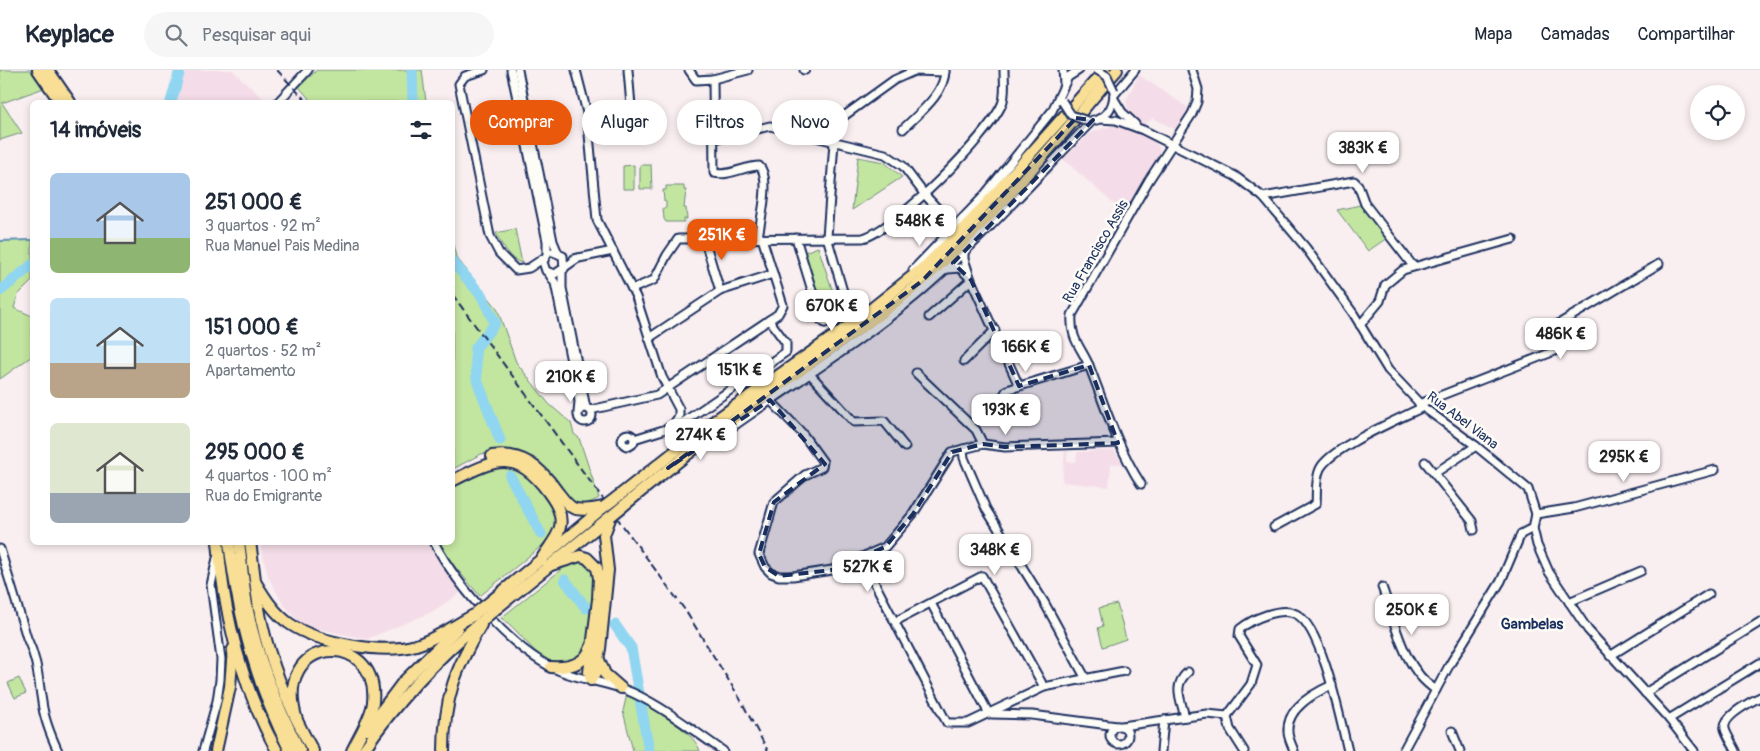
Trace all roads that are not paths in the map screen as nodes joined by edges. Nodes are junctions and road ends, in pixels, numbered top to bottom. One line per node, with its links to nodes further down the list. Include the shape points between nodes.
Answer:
1 (38, 70): 24 (main road)
2 (48, 70): 25 (main road)
3 (308, 70): 26 (street)
4 (484, 70): 54 (street, via 465,76 459,84 490,236 510,266 516,270)
5 (511, 70): 50 (street, via 547,241)
6 (518, 70): 49 (street, via 552,241)
7 (576, 70): 47 (street, via 588,113 595,212)
8 (628, 70): 27 (street)
9 (689, 70): 20 (street, via 696,80)
10 (748, 70): 20 (street)
11 (1004, 70): 37 (street, via 1004,102 995,118)
12 (1063, 70): 21 (street)
13 (1079, 70): 21 (street)
14 (1097, 70): 23 (street, Rua Abel Viana, bridge, via 1107,76)
15 (1106, 70): 67 (main road, via 986,205 924,267)
16 (1117, 70): 89 (main road, via 1008,194 922,281)
17 (1135, 70): 23 (street)
18 (1192, 70): 33 (street, Rua Francisco Assis, via 1198,89 1197,102)
19 (945, 71): 29 (street, via 914,70 894,80); 31 (street, via 945,78 932,100)
20 (713, 80): 28 (street)
21 (1064, 84): 22 (street)
22 (1061, 93): 30 (street, bridge, via 1071,115); 40 (street, via 1041,126)
23 (1114, 95): 30 (street, via 1108,112); 32 (street, Rua Abel Viana, via 1122,112)
24 (59, 100)
25 (69, 100)
26 (280, 100)
27 (630, 100)
28 (714, 100)
29 (848, 113)
30 (1093, 120): 32 (street, Rua Abel Viana, via 1116,120); 48 (street)
31 (903, 129)
32 (1143, 130): 33 (street, Rua Abel Viana)
33 (1172, 143): 38 (street, Rua Abel Viana, via 1236,176); 69 (street, Rua Francisco Assis, via 1072,316 1073,337)
34 (715, 145): 44 (street, via 714,172 720,174 751,166 762,168 766,181)
35 (834, 145): 42 (street)
36 (847, 145): 37 (street, via 885,154 903,166)
37 (925, 195): 39 (street); 42 (street, via 879,233 863,238)
38 (1263, 197): 53 (street, via 1354,181 1365,204); 64 (street, Rua Abel Viana, via 1306,248)
39 (941, 212): 40 (street, via 955,220); 41 (street, via 948,220)
40 (965, 217): 41 (street)
41 (948, 235): 67 (street, via 915,269)
42 (826, 237): 45 (street); 45 (street, via 847,305 825,323 821,320)
43 (704, 238): 44 (street); 60 (street, via 678,239 654,280); 61 (street)
44 (760, 238): 45 (street); 58 (street)
45 (796, 238)
46 (1513, 239): 53 (street)
47 (612, 251): 51 (street); 60 (street)
48 (964, 252): 56 (street); 59 (street)
49 (560, 255): 50 (street); 51 (street); 55 (street)
50 (546, 256): 54 (street); 57 (street, via 544,266)
51 (578, 258): 55 (street)
52 (1659, 264): 75 (street, via 1555,326 1560,349)
53 (1413, 266): 64 (street, via 1385,285 1380,301)
54 (529, 268): 57 (street)
55 (563, 270): 57 (street, via 555,274); 78 (street, via 562,288)
56 (944, 270): 59 (street, via 960,268); 71 (street, via 889,317)
57 (547, 272): 79 (street, via 555,283 579,401)
58 (774, 274): 61 (street); 63 (street, via 783,305)
59 (972, 280): 62 (street); 65 (street)
60 (632, 289): 66 (street)
61 (720, 291): 66 (street)
62 (929, 317)
63 (769, 320): 73 (street); 80 (street, via 786,343 786,352)
64 (1360, 325): 75 (street, Rua Abel Viana, via 1388,370)
65 (995, 330): 68 (street); 72 (street)
66 (649, 338): 73 (street)
67 (816, 349): 95 (main road, via 700,431)
68 (964, 361)
69 (1089, 364): 72 (street); 83 (street, Rua Francisco Assis)
70 (916, 372): 84 (street, via 976,430)
71 (809, 373): 74 (street); 86 (street, via 854,422 884,422)
72 (1019, 386): 77 (street, via 1002,395)
73 (667, 388): 76 (street); 78 (street, via 657,395)
74 (770, 400): 89 (street); 107 (street, via 824,462 822,468 805,475 774,502 759,554 765,567 780,576 808,574 832,570)
75 (1421, 405): 85 (street, Rua Abel Viana); 98 (street, via 1334,452 1320,467 1316,504)
76 (679, 409): 80 (street); 81 (street, via 679,416)
77 (1001, 410)
78 (589, 412): 79 (street, via 582,408); 79 (street, via 588,421 582,421)
79 (578, 413)
80 (695, 414): 81 (street)
81 (672, 427): 82 (street)
82 (634, 439)
83 (1118, 443): 84 (street, via 1005,447); 94 (street, Rua Francisco Assis)
84 (983, 444): 87 (street)
85 (1476, 446): 92 (street); 97 (street, Rua Abel Viana, via 1528,489)
86 (906, 447)
87 (963, 449): 107 (street, via 952,452 897,535 885,547); 126 (street, via 986,509 1044,602)
88 (1424, 462): 92 (street)
89 (668, 468): 95 (main road)
90 (1715, 470): 97 (street, via 1574,508)
91 (455, 472): 96 (main road, via 490,457 517,457 539,468 573,508)
92 (1435, 473): 100 (street, via 1472,521)
93 (455, 480): 108 (main road, via 496,462 519,465 532,473 556,504 561,518 560,530)
94 (1141, 484)
95 (619, 502): 96 (main road, bridge)
96 (608, 512): 108 (main road); 120 (main road, via 604,535 608,570)
97 (1536, 514): 99 (street, Rua Abel Viana)
98 (1274, 527)
99 (1533, 528): 114 (street, Rua Abel Viana, via 1536,545 1549,572); 131 (street, via 1521,534 1501,581)
100 (1474, 530)
101 (229, 545): 145 (main road, via 247,646 273,717)
102 (238, 545): 146 (main road, via 256,643 273,696)
103 (250, 545): 111 (main road)
104 (436, 545): 123 (street, via 448,569 470,598 520,644)
105 (218, 548): 110 (main road)
106 (0, 549): 141 (street, via 33,652 46,720)
107 (867, 556): 117 (street, via 870,574)
108 (544, 563): 116 (main road, bridge); 120 (main road, via 580,556 597,568)
109 (1641, 571): 114 (street)
110 (217, 580): 119 (main road); 142 (street, via 220,680)
111 (256, 583): 116 (main road, via 276,612 302,631 380,649 416,645); 138 (main road, via 268,645)
112 (1382, 587): 131 (street, via 1407,657 1416,674)
113 (1709, 594): 121 (street)
114 (1569, 602): 121 (street, Rua Abel Viana)
115 (931, 603): 117 (street); 129 (street, via 982,576); 134 (street)
116 (478, 616): 148 (main road, via 434,650 403,682); 149 (main road, via 419,678); 150 (main road, via 452,682 444,726)
117 (896, 622): 134 (street, via 947,723 968,723)
118 (1760, 622): 132 (street)
119 (233, 643): 143 (main road, via 230,687); 144 (main road, via 251,694)
120 (596, 646): 123 (main road, via 574,666); 127 (main road, via 595,674); 130 (main road, via 605,674)
121 (1610, 656): 132 (street, Rua Abel Viana)
122 (1760, 663): 137 (street)
123 (551, 667): 127 (street)
124 (1124, 671): 126 (street)
125 (1188, 672): 136 (street, via 1180,679 1178,688)
126 (1086, 678): 129 (street)
127 (591, 680): 130 (street)
128 (1332, 684): 135 (street, via 1317,640 1298,614 1285,610 1240,629 1239,636 1257,665 1256,675); 154 (street, via 1312,694 1291,718 1288,732); 155 (street)
129 (1044, 687): 134 (street)
130 (620, 688): 151 (street, via 650,701)
131 (1436, 690): 156 (street)
132 (1645, 693): 137 (street, Rua Abel Viana)
133 (1760, 697): 159 (street, via 1742,707 1725,723)
134 (990, 714): 139 (street, via 1032,715 1120,726)
135 (1227, 716): 136 (street); 153 (street, via 1230,729)
136 (1185, 717): 139 (street)
137 (1668, 719): 158 (street, Rua Abel Viana)
138 (296, 720): 147 (main road); 148 (main road, via 291,692 297,671 305,661 328,651 351,655 367,669 373,694 373,705)
139 (1164, 720): 152 (street)
140 (1452, 731): 157 (street)
141 (58, 751)
142 (203, 751)
143 (216, 751)
144 (277, 751)
145 (290, 751)
146 (300, 751)
147 (314, 751)
148 (352, 751)
149 (363, 751)
150 (444, 751)
151 (723, 751)
152 (1162, 751)
153 (1244, 751)
154 (1294, 751)
155 (1348, 751)
156 (1403, 751)
157 (1460, 751)
158 (1694, 751)
159 (1736, 751)

